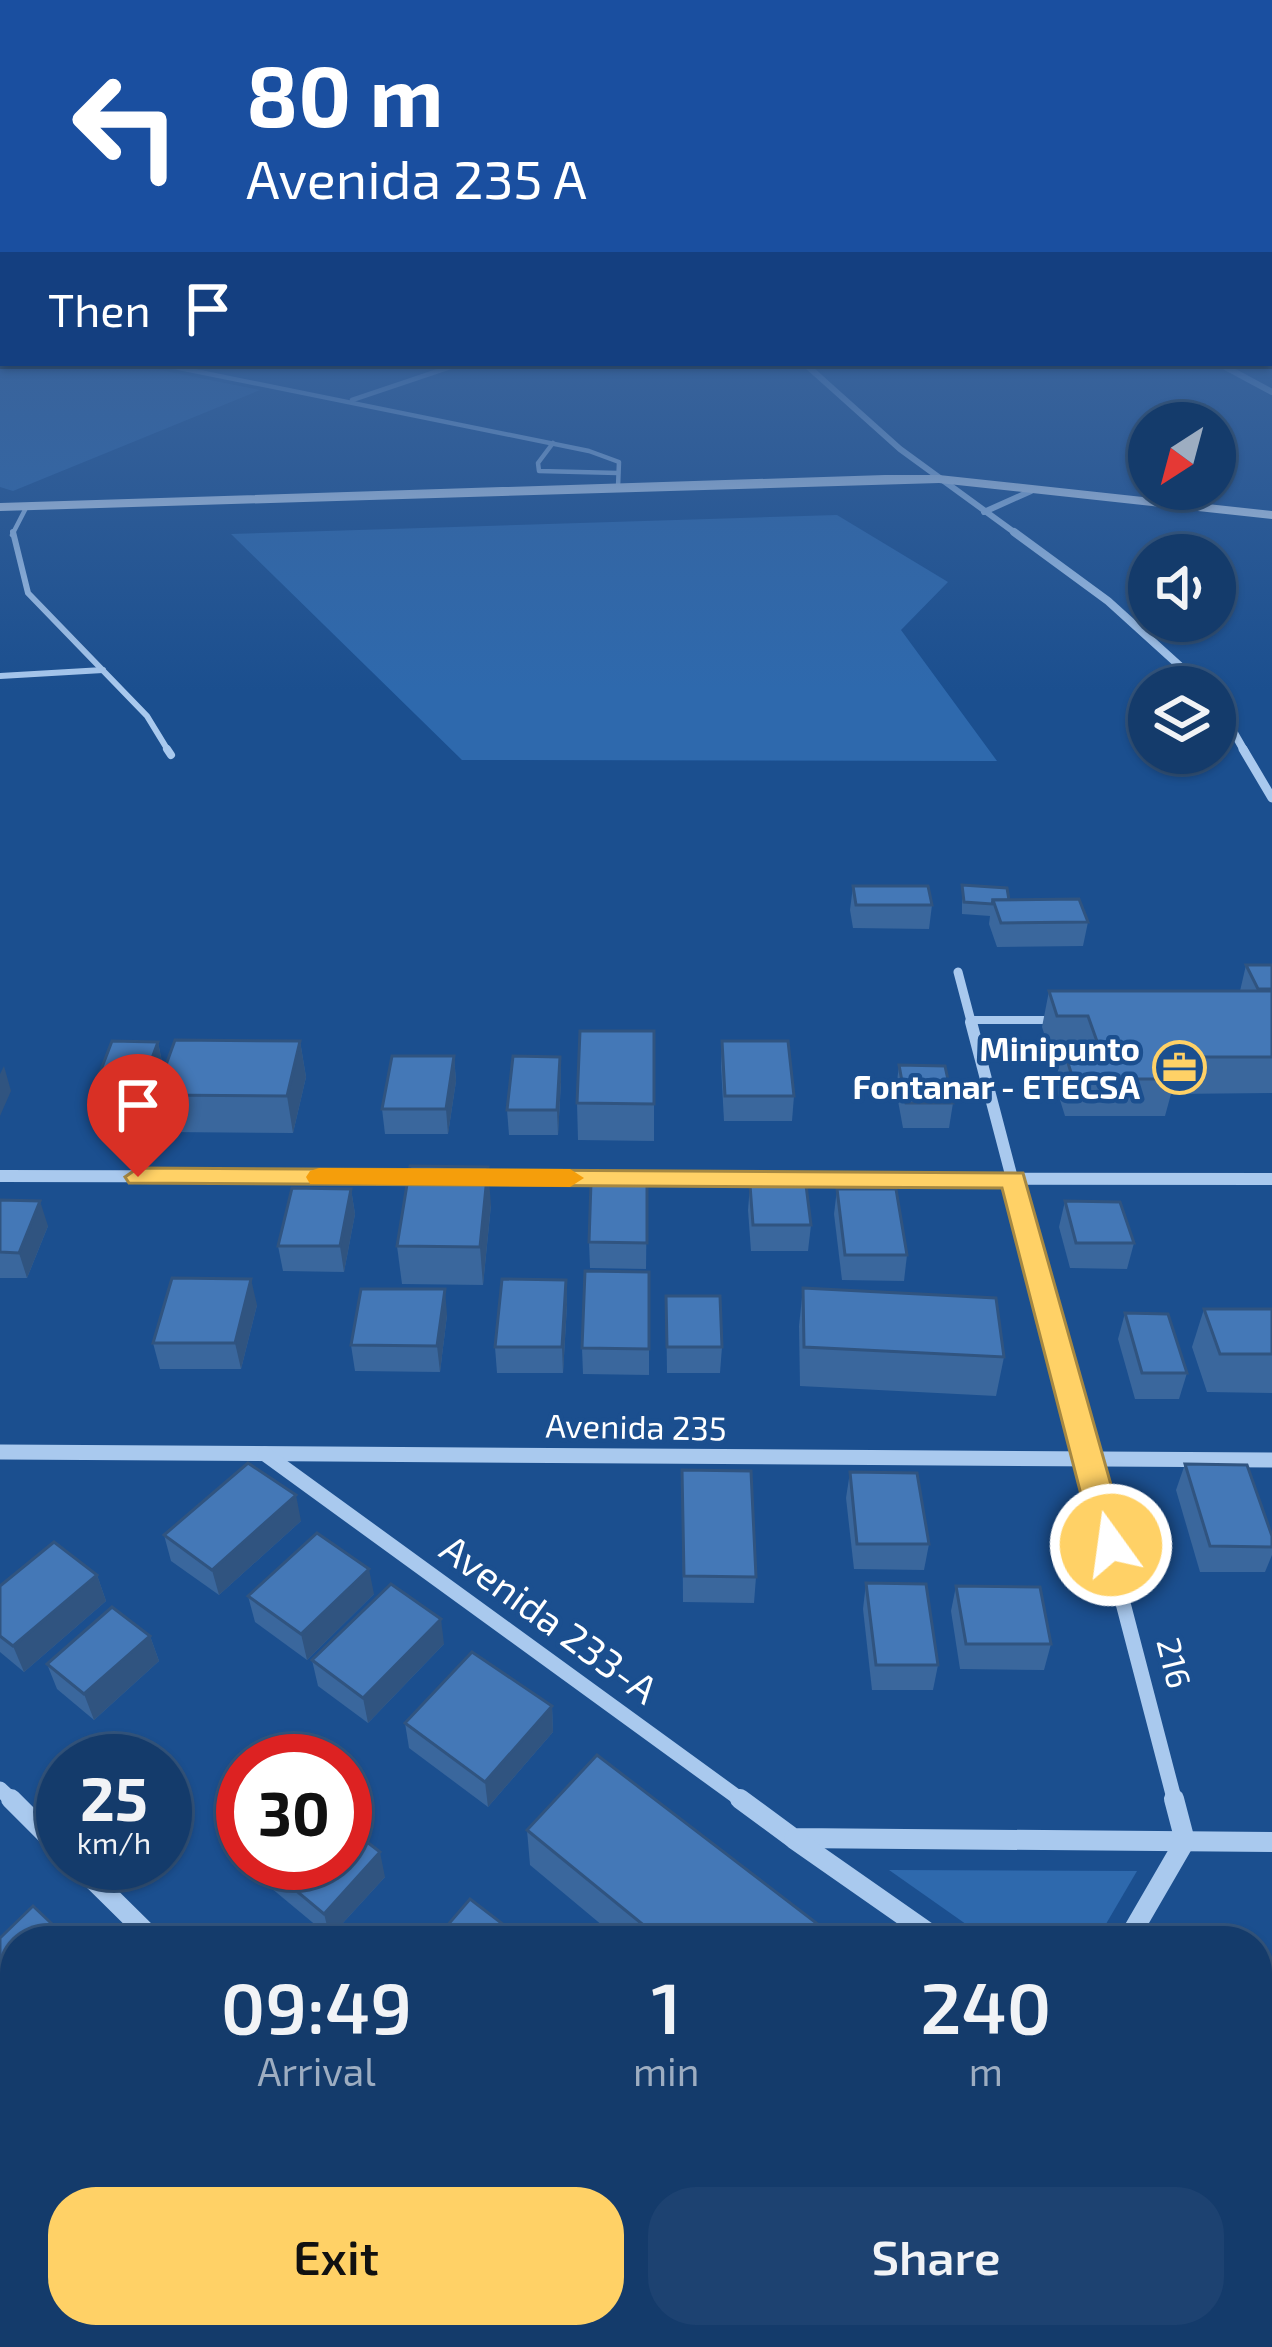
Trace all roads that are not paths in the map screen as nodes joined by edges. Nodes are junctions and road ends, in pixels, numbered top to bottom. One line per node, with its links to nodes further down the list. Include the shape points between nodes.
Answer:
1 (539, 471): 5 (lane)
2 (619, 471): 5 (lane)
3 (928, 471): 4 (street)
4 (938, 479): 5 (main road); 6 (main road); 9 (street)
5 (618, 480): 7 (main road)
6 (1031, 490): 9 (street); 10 (main road)
7 (27, 506): 8 (main road); 12 (lane, via 12,534 28,593)
8 (0, 507)
9 (984, 512): 11 (street)
10 (1272, 515)
11 (1183, 666)
12 (103, 670): 13 (lane); 15 (lane)
13 (0, 676)
14 (1236, 736): 16 (street)
15 (172, 755)
16 (1272, 798)
17 (958, 972): 18 (street, 216)
18 (970, 1020): 19 (lane); 23 (street, 216)
19 (1063, 1020)
20 (0, 1176): 21 (street)
21 (424, 1178)
22 (448, 1178): 23 (street)
23 (1013, 1179): 24 (street); 28 (street, 216)
24 (1272, 1179)
25 (0, 1451): 26 (street, Avenida 235)
26 (266, 1454): 28 (street, Avenida 235); 31 (street, Avenida 233-A)
27 (1272, 1460): 28 (street, Avenida 235)
28 (1089, 1461): 32 (street, 216)
29 (0, 1789): 30 (street)
30 (36, 1824)
31 (794, 1838): 32 (street); 36 (street, Avenida 233-A)
32 (1185, 1841): 33 (street); 37 (street)
33 (1272, 1842)
34 (103, 1890): 35 (street)
35 (140, 1926)
36 (919, 1926)
37 (1136, 1926)

